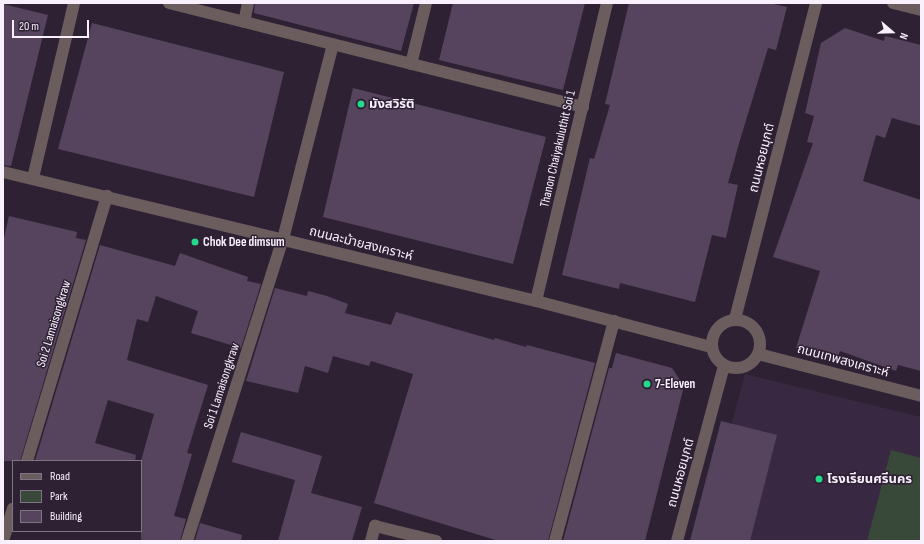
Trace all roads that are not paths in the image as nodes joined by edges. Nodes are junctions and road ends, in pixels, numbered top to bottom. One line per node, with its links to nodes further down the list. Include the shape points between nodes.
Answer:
1 (74, 3): 14 (street)
2 (169, 3): 9 (street)
3 (248, 3): 9 (street)
4 (426, 3): 11 (street)
5 (606, 3): 12 (street, Thanon Chaiyakuluthit Soi 1)
6 (816, 3): 18 (street, ถนนหอยมุกต์)
7 (893, 3): 8 (street)
8 (921, 10)
9 (244, 22): 10 (street)
10 (333, 44): 11 (street); 16 (street, Soi 1 Lamaisongkraw)
11 (411, 64): 12 (street)
12 (583, 108): 17 (street, Thanon Chaiyakuluthit Soi 1)
13 (3, 172): 14 (street, ถนนละม้ายสงเคราะห์)
14 (33, 178): 15 (street, ถนนละม้ายสงเคราะห์)
15 (107, 196): 16 (street, ถนนละม้ายสงเคราะห์); 24 (street, Soi 2 Lamaisongkraw)
16 (283, 239): 17 (street, ถนนละม้ายสงเคราะห์); 27 (street, Soi 1 Lamaisongkraw)
17 (536, 300): 19 (street, ถนนละม้ายสงเคราะห์)
18 (735, 319): 20 (street, via 720,325 715,331); 21 (street, via 744,320 756,330 759,338)
19 (614, 321): 20 (street, ถนนละม้ายสงเคราะห์); 30 (street)
20 (711, 347): 22 (street, via 718,361)
21 (758, 354): 22 (street, via 747,366); 23 (street, ถนนเทพสงเคราะห์)
22 (724, 366): 31 (street, ถนนหอยมุกต์)
23 (921, 396)
24 (27, 460)
25 (12, 511): 26 (street)
26 (3, 541)
27 (187, 541)
28 (371, 541): 29 (street, via 375,526)
29 (436, 541)
30 (555, 541)
31 (677, 541)

